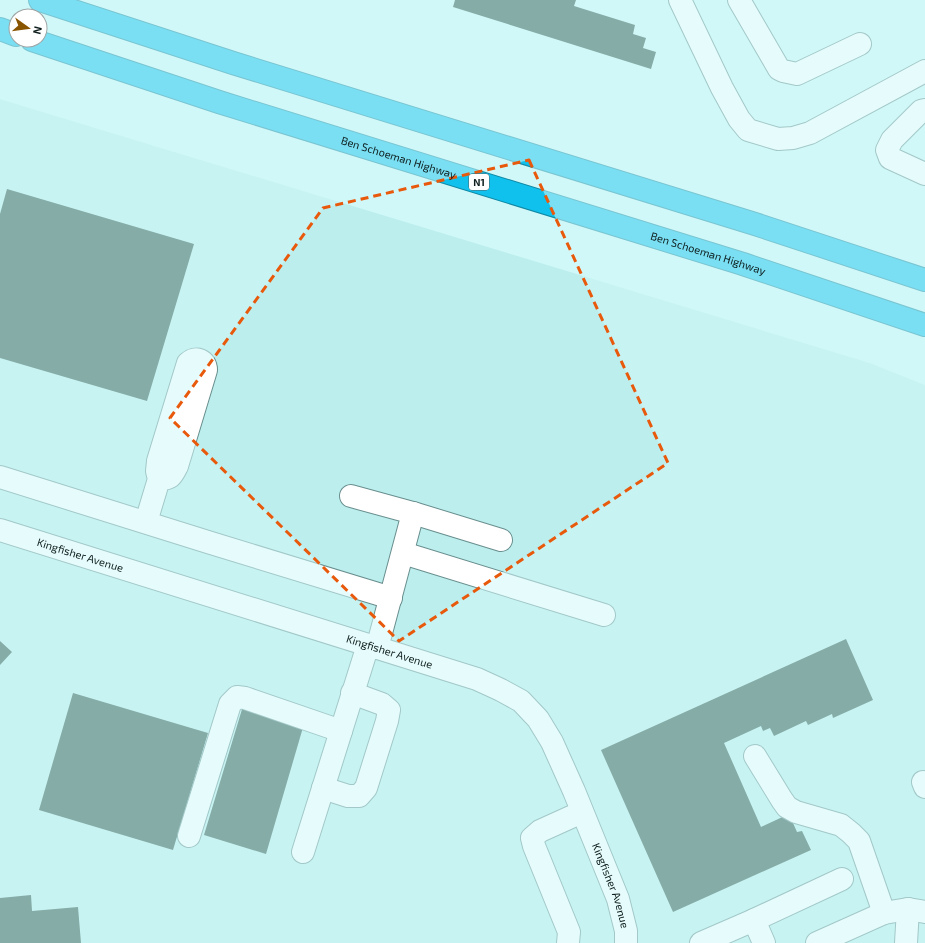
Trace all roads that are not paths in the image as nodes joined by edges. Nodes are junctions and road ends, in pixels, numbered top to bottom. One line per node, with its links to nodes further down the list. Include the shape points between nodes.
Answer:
1 (40, 0): 10 (highway, via 240,65 756,224)
2 (738, 0): 4 (street, via 783,72 797,74)
3 (687, 2): 7 (street, via 722,88 748,130 778,139 810,134)
4 (860, 44)
5 (48, 45): 11 (highway, Ben Schoeman Highway / N1, via 220,102 743,264)
6 (925, 71): 7 (street)
7 (902, 83): 8 (street)
8 (923, 111): 9 (street, via 892,140 887,150 890,158)
9 (925, 174)
10 (925, 280)
11 (925, 325)
12 (0, 477): 16 (street)
13 (159, 479): 16 (street)
14 (352, 496): 15 (street)
15 (413, 513): 18 (street); 19 (street)
16 (146, 522): 20 (street)
17 (0, 530): 22 (street, Kingfisher Avenue)
18 (502, 540)
19 (403, 553): 20 (street); 21 (street)
20 (391, 598): 22 (street)
21 (604, 615)
22 (372, 647): 23 (street); 27 (street, Kingfisher Avenue, via 477,679 521,702 538,719 552,742)
23 (352, 693): 24 (street); 26 (street, via 382,704 389,710 387,720 366,788 359,796 348,796)
24 (341, 731): 26 (street); 28 (street, via 237,697 230,704)
25 (755, 756): 32 (street, via 787,807 841,825 859,841)
26 (323, 788): 29 (street)
27 (582, 812): 35 (street, via 540,831 532,838 569,932); 36 (street, Kingfisher Avenue, via 618,899 626,931)
28 (189, 836)
29 (303, 852)
30 (842, 879): 33 (street)
31 (917, 911): 32 (street); 40 (street)
32 (884, 913): 34 (street)
33 (754, 920): 37 (street); 38 (street)
34 (851, 936): 39 (street)
35 (568, 943)
36 (626, 943)
37 (701, 943)
38 (764, 943)
39 (817, 943)
40 (906, 943)

